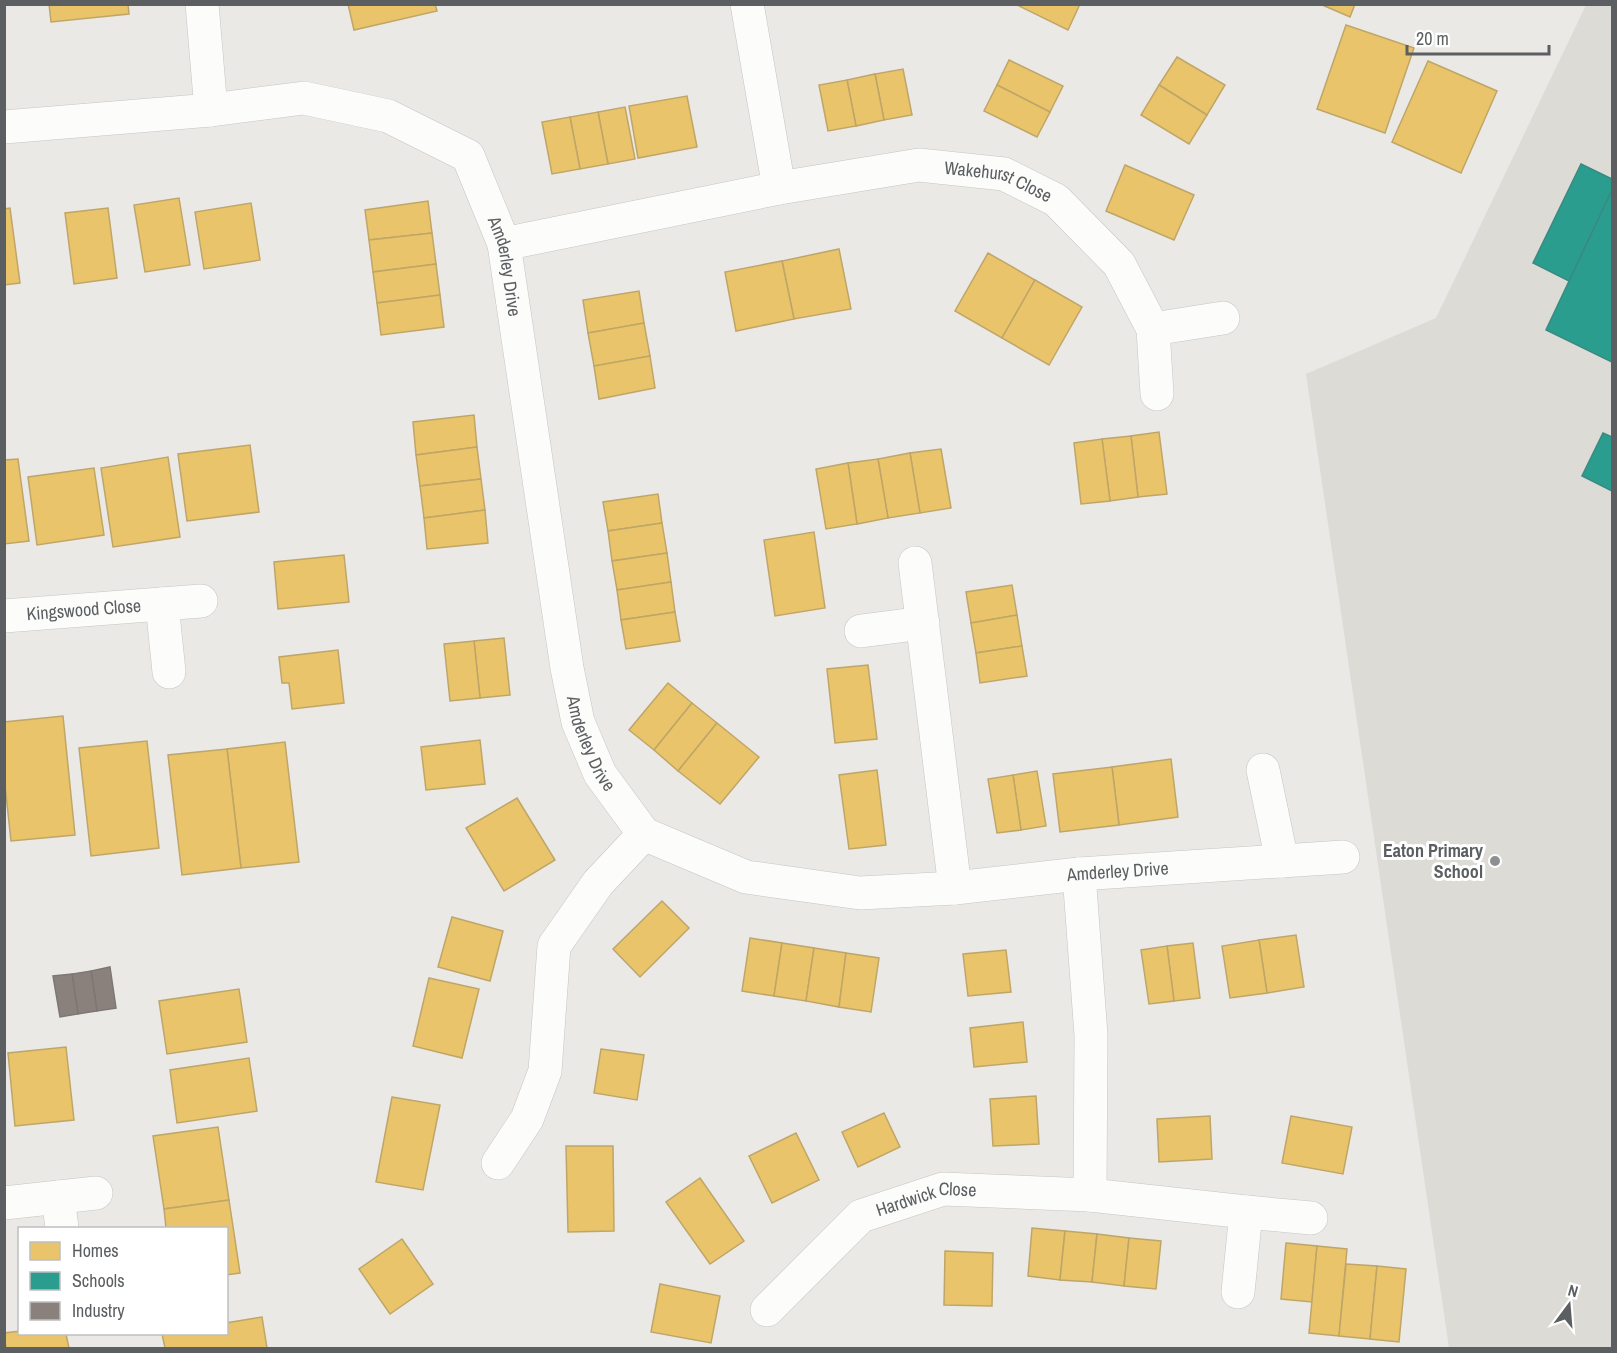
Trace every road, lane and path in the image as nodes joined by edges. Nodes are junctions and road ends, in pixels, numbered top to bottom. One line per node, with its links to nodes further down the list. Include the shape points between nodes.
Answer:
1 (202, 4): 3 (street)
2 (747, 4): 5 (street)
3 (211, 110): 4 (street, Amderley Drive); 6 (street, Amderley Drive, via 304,98 388,116 468,156)
4 (4, 127)
5 (778, 188): 6 (street, Wakehurst Close); 8 (street, Wakehurst Close, via 919,165 1004,174 1056,200 1119,264)
6 (504, 244): 18 (street, Amderley Drive, via 578,722 600,774)
7 (1223, 318): 8 (street)
8 (1153, 329): 9 (street, Wakehurst Close)
9 (1157, 394)
10 (915, 563): 14 (street)
11 (201, 601): 12 (street, Kingswood Close)
12 (162, 604): 13 (street, Kingswood Close); 16 (street, Kingswood Close)
13 (4, 616)
14 (924, 623): 15 (street); 22 (street)
15 (861, 631)
16 (169, 672)
17 (1263, 770): 20 (street)
18 (644, 834): 22 (street, Amderley Drive, via 746,877 860,893); 23 (street, via 598,883 554,946 545,1071 526,1119)
19 (1343, 857): 20 (street, Amderley Drive)
20 (1282, 861): 21 (street, Amderley Drive)
21 (1079, 874): 22 (street, Amderley Drive); 25 (street, via 1091,1035)
22 (955, 888)
23 (498, 1163)
24 (96, 1193): 28 (street)
25 (1090, 1195): 27 (street, Hardwick Close); 31 (street, Hardwick Close, via 943,1189 861,1216)
26 (4, 1203): 28 (street)
27 (1246, 1212): 29 (street, Hardwick Close); 30 (street)
28 (60, 1213)
29 (1311, 1218)
30 (1238, 1292)
31 (768, 1310)

